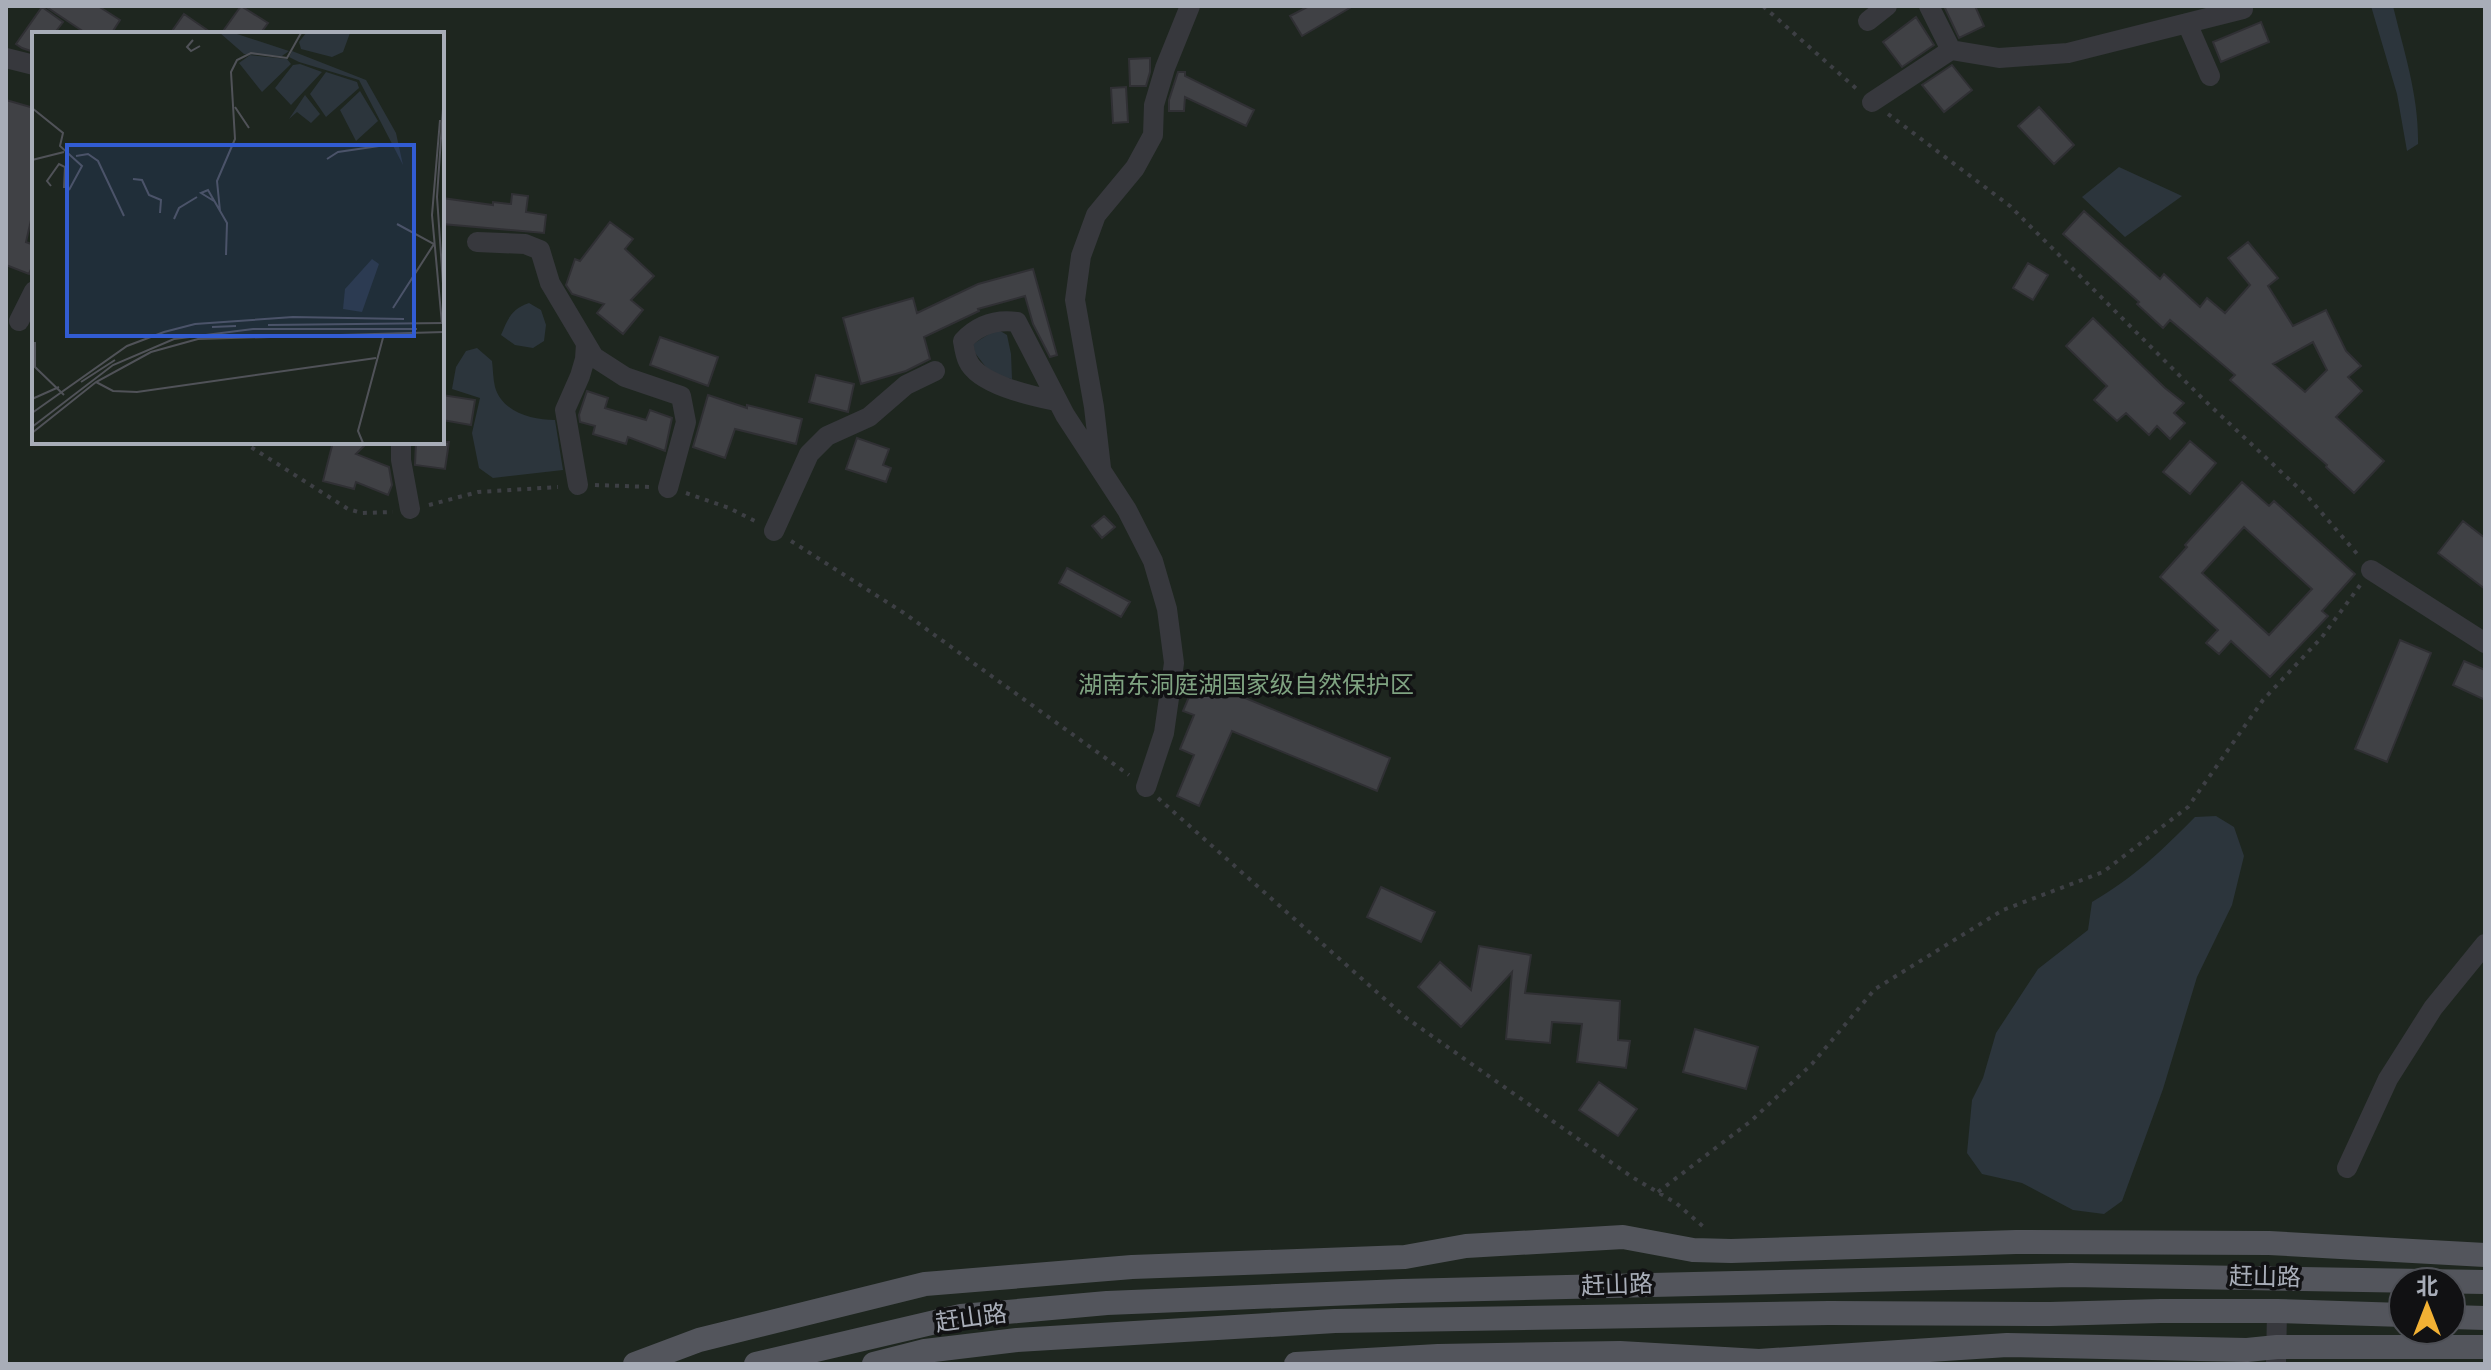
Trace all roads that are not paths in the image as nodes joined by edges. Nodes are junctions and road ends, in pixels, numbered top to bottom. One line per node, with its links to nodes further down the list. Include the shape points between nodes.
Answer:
1 (1190, 6): 19 (street, via 1157,93 1153,135 1135,168 1096,215 1081,256 1075,300)
2 (1887, 6): 5 (street)
3 (1929, 6): 7 (street)
4 (2243, 9): 6 (street)
5 (1868, 21)
6 (2187, 23): 7 (street, via 2068,53 1999,58); 10 (street)
7 (1951, 50): 11 (street)
8 (6, 58): 9 (street)
9 (32, 64)
10 (2210, 76)
11 (1872, 102)
12 (477, 242): 15 (street, via 525,244 540,250 550,283)
13 (32, 295): 14 (street)
14 (19, 321)
15 (586, 344): 20 (street, via 565,410); 21 (street, via 594,357 625,377 681,396 686,422)
16 (935, 371): 23 (street, via 906,385 869,417 827,436 809,454)
17 (1056, 401): 17 (street, via 1017,322 1002,320 974,329 963,341 969,363 983,376); 19 (street)
18 (401, 444): 22 (street)
19 (1101, 470): 26 (street, via 1153,561 1167,609 1174,663 1164,733)
20 (578, 485)
21 (668, 488)
22 (410, 509)
23 (774, 531)
24 (2371, 570): 25 (street)
25 (2485, 643)
26 (1146, 787)
27 (2485, 944): 28 (street, via 2433,1008 2388,1079)
28 (2347, 1168)
29 (2485, 1255): 35 (main road, via 2269,1243 2016,1242 1731,1251 1623,1237 1466,1246 1405,1257 1132,1267 925,1284 699,1340)
30 (2485, 1282): 36 (main road, 赶山路, via 2071,1275 1107,1303 961,1316)
31 (2277, 1311): 32 (main road, 赶山路); 34 (street); 37 (main road, 赶山路, via 1335,1321 1017,1340 925,1351)
32 (2387, 1314)
33 (2485, 1347): 34 (main road)
34 (2277, 1356): 38 (main road, via 2247,1350 2007,1345 1759,1361 1620,1353)
35 (635, 1364)
36 (756, 1364)
37 (874, 1364)
38 (1296, 1364)

